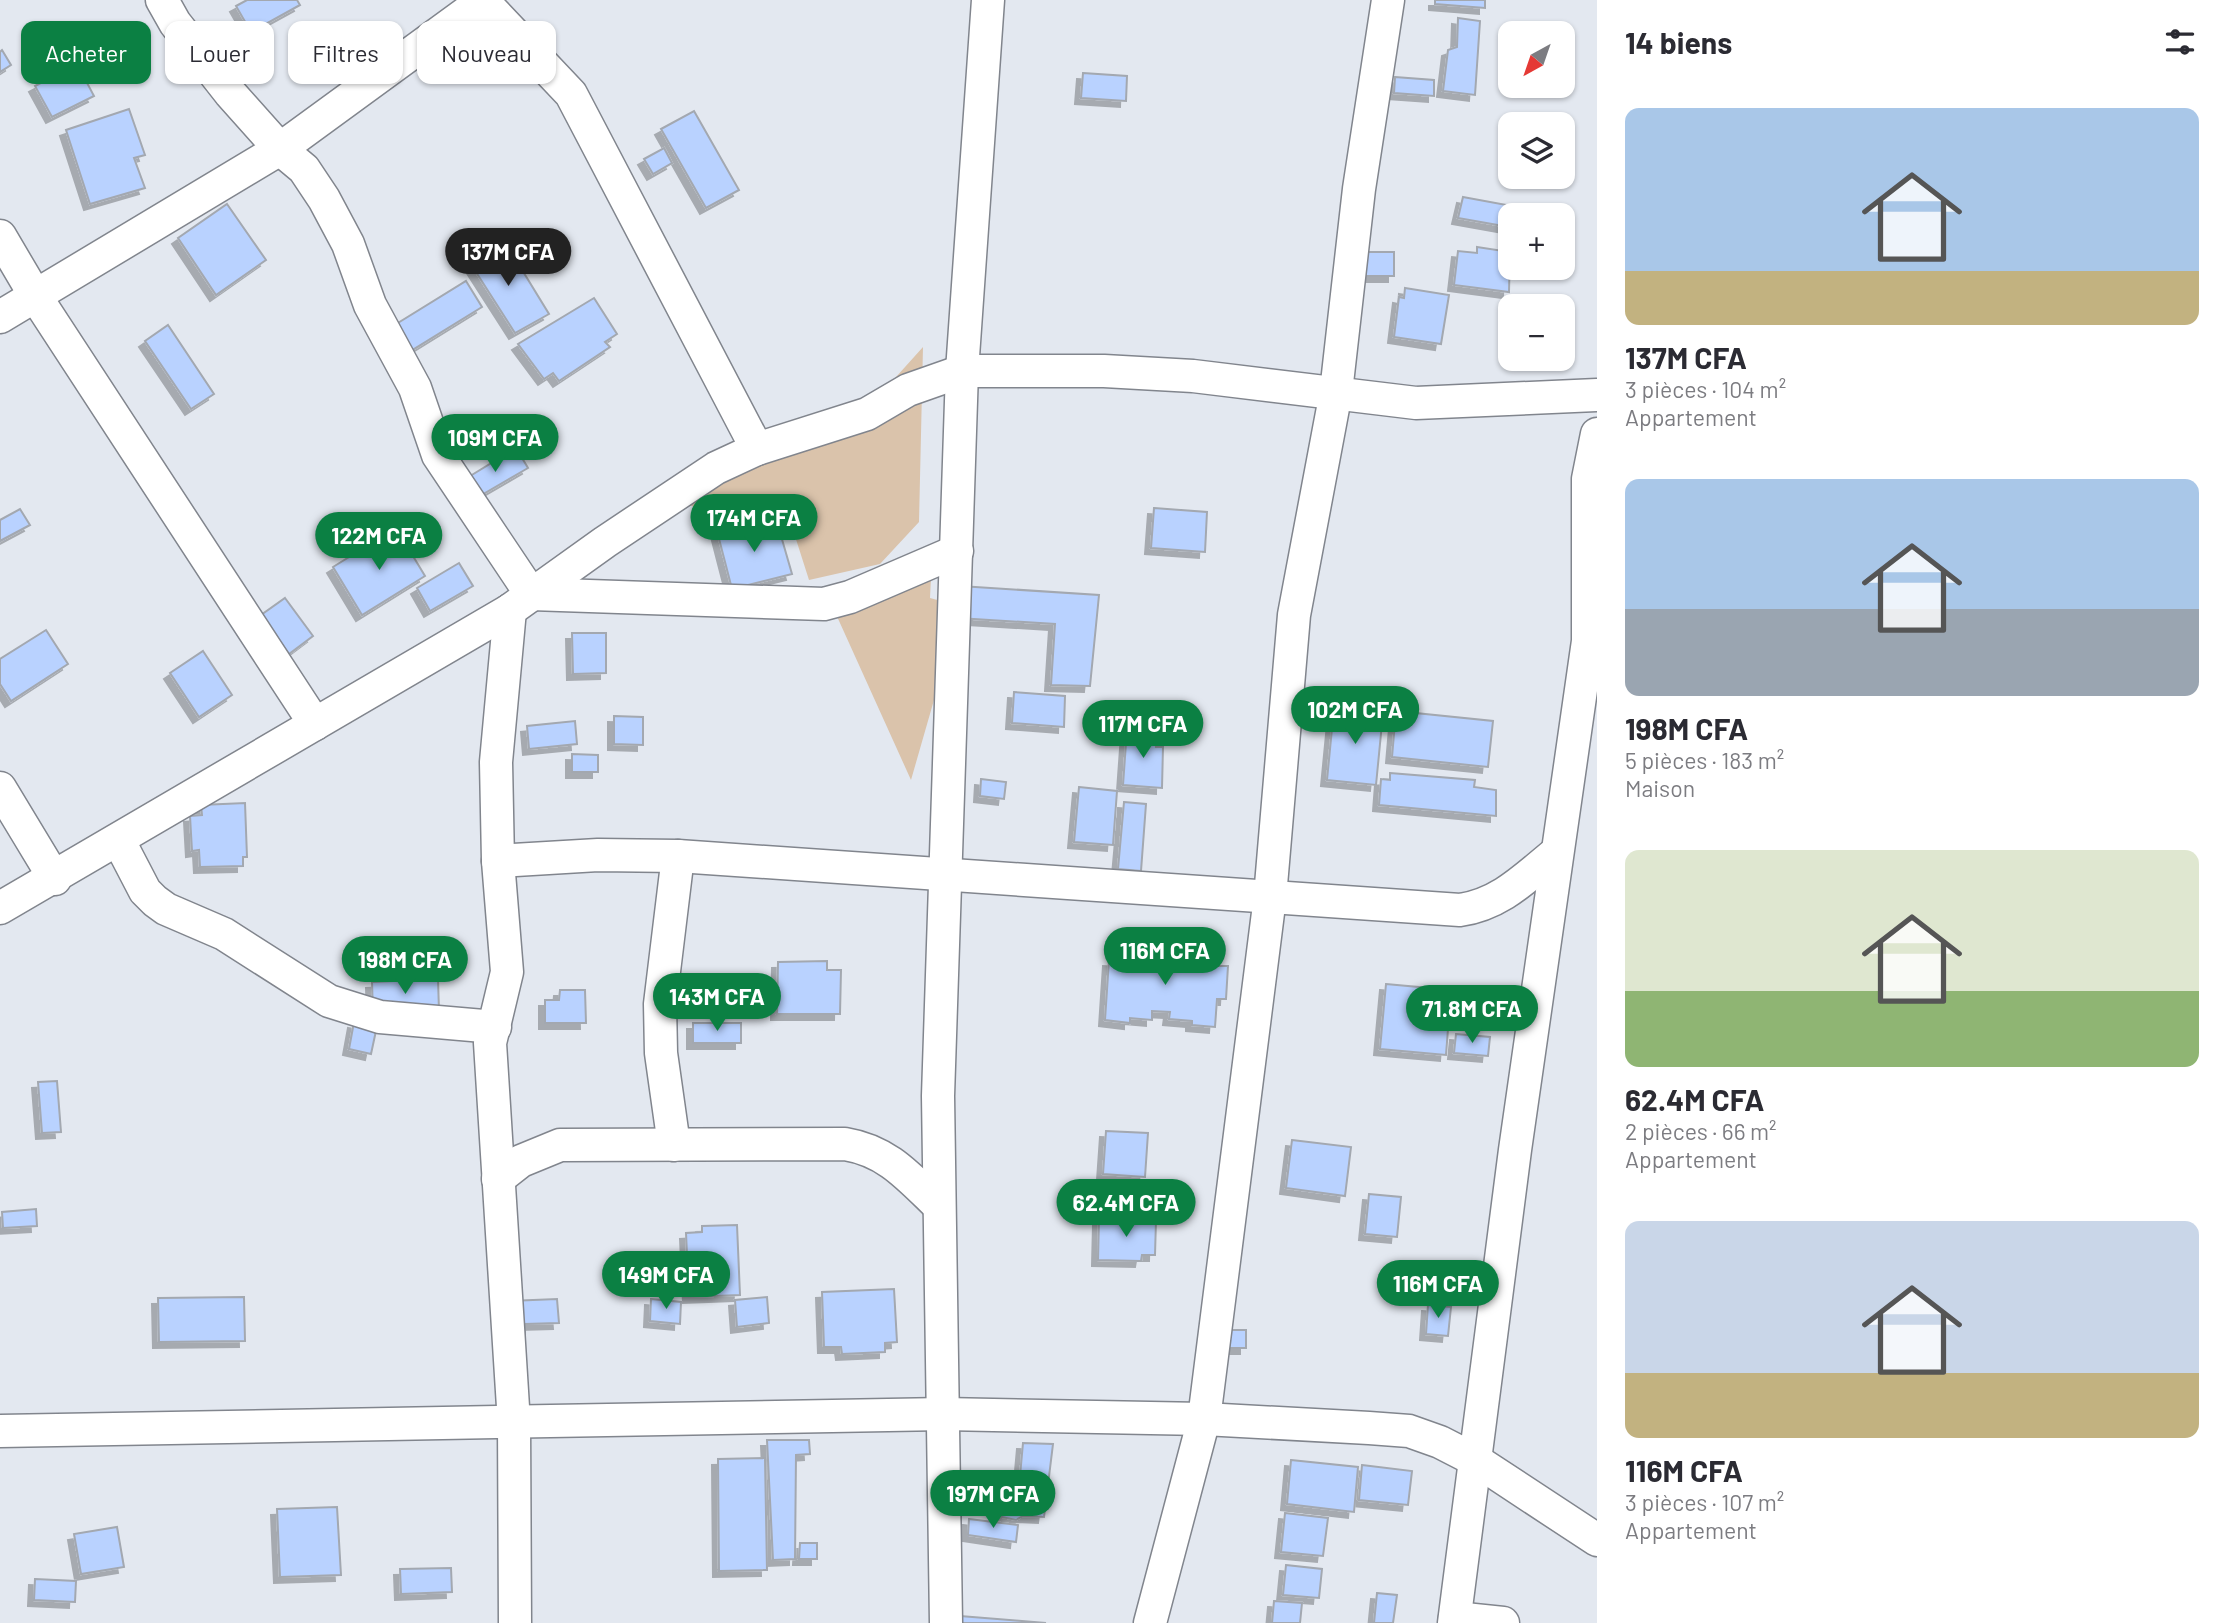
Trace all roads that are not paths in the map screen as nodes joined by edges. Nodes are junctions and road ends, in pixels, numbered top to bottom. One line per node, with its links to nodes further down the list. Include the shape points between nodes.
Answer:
1 (162, 0): 5 (street, via 191,43)
2 (483, 0): 5 (street); 13 (street, via 570,94)
3 (988, 0): 9 (street)
4 (1388, 0): 10 (street, via 1359,189)
5 (280, 149): 7 (street); 15 (street, via 304,169 348,244 370,305 415,388 438,455)
6 (0, 236): 7 (street)
7 (36, 297): 8 (street); 16 (street)
8 (0, 317)
9 (962, 370): 10 (street, via 1193,376); 13 (street, via 908,390 867,414); 14 (street)
10 (1336, 392): 11 (street, via 1416,403); 24 (street, via 1294,615)
11 (1597, 395)
12 (1597, 434): 19 (street, via 1588,479 1588,641)
13 (757, 449): 15 (street, via 716,468)
14 (957, 551): 15 (street, via 824,604); 22 (street)
15 (520, 602): 16 (street); 21 (street, via 496,762)
16 (315, 724): 18 (street)
17 (0, 788): 23 (street)
18 (119, 841): 23 (street); 26 (street, via 155,901 224,934 329,1001 380,1017)
19 (1557, 852): 24 (street, via 1504,896 1480,907 1460,910); 34 (street)
20 (678, 856): 21 (street); 22 (street); 27 (street, via 660,1004)
21 (498, 861): 26 (street, via 507,972)
22 (946, 873): 24 (street); 29 (street)
23 (55, 879): 25 (street)
24 (1269, 897): 31 (street)
25 (0, 908)
26 (495, 1027): 28 (street, via 491,1066)
27 (674, 1145): 28 (street, via 560,1145 521,1161); 29 (street, via 845,1144 869,1148 900,1168)
28 (498, 1179): 32 (street)
29 (938, 1205): 30 (street)
30 (944, 1414): 31 (street); 32 (street); 38 (street)
31 (1204, 1419): 34 (street, via 1409,1431); 39 (street)
32 (514, 1423): 33 (street); 37 (street)
33 (0, 1431)
34 (1477, 1461): 35 (street); 36 (street)
35 (1597, 1540)
36 (1454, 1621): 40 (street)
37 (514, 1623)
38 (946, 1623)
39 (1150, 1623)
40 (1503, 1623)

